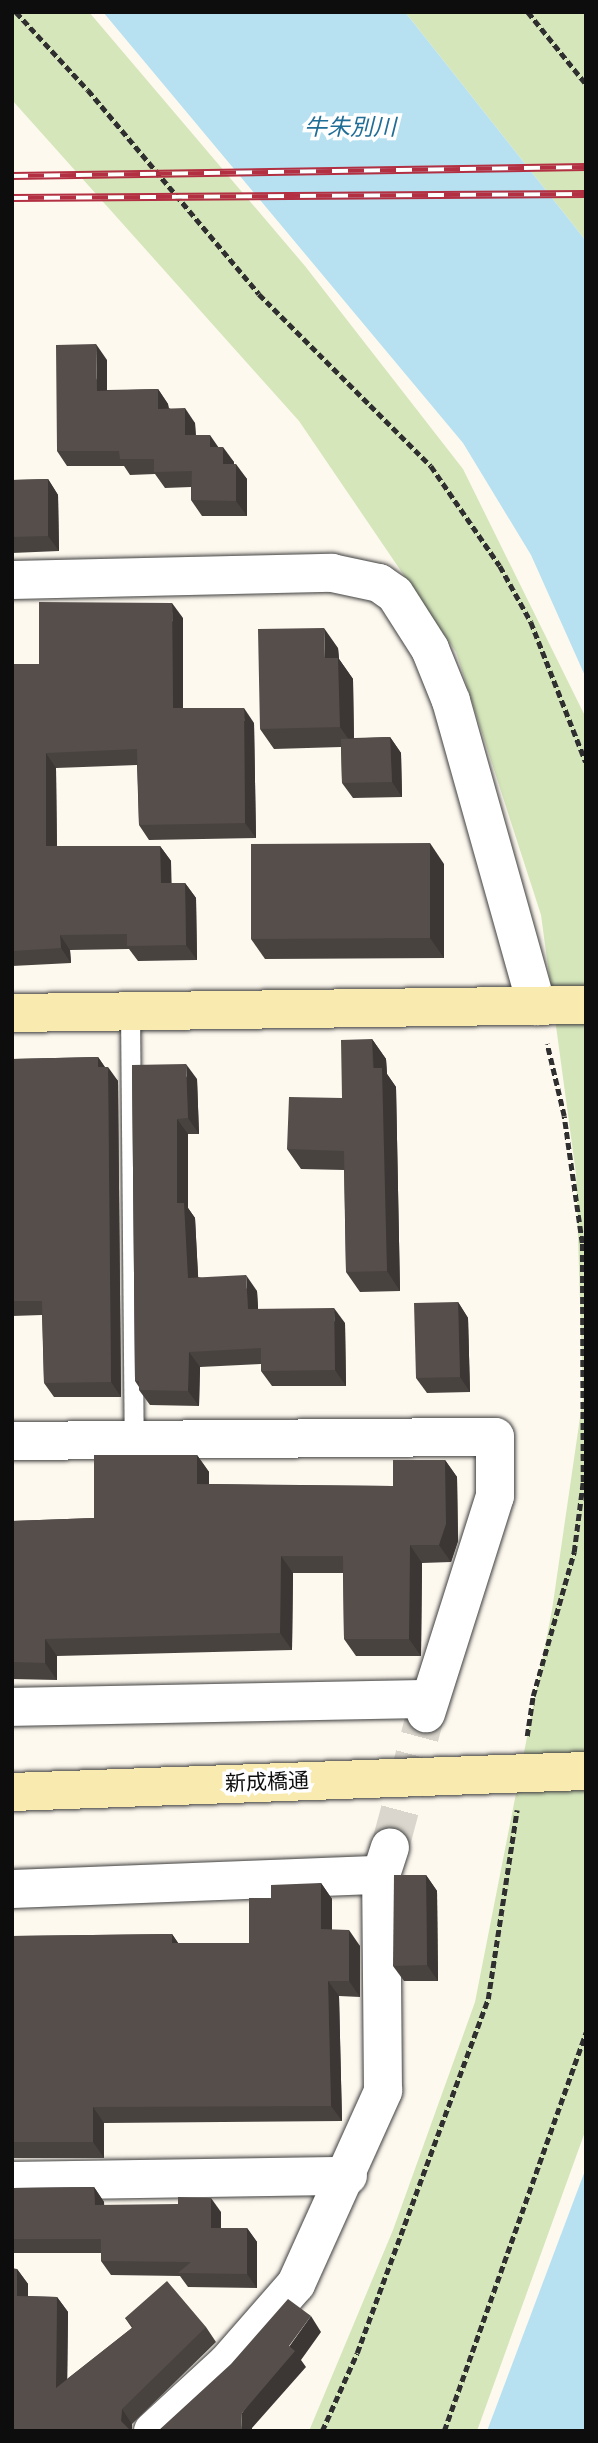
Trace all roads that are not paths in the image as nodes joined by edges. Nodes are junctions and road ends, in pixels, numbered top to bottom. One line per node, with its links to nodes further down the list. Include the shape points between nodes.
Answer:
1 (12, 580): 3 (street, via 332,573 379,583 395,594 430,649 450,701)
2 (586, 1004): 3 (street)
3 (537, 1006): 4 (street)
4 (131, 1011): 5 (street); 6 (lane)
5 (12, 1013)
6 (134, 1440): 7 (street); 8 (street, via 495,1437 495,1496 428,1706)
7 (12, 1441)
8 (12, 1707)
9 (586, 1771): 10 (street, 新成橋通)
10 (12, 1792)
11 (12, 1889): 12 (street, via 386,1861 383,2091)
12 (348, 2176): 13 (street); 14 (street, via 296,2284 228,2363)
13 (12, 2181)
14 (153, 2431)

